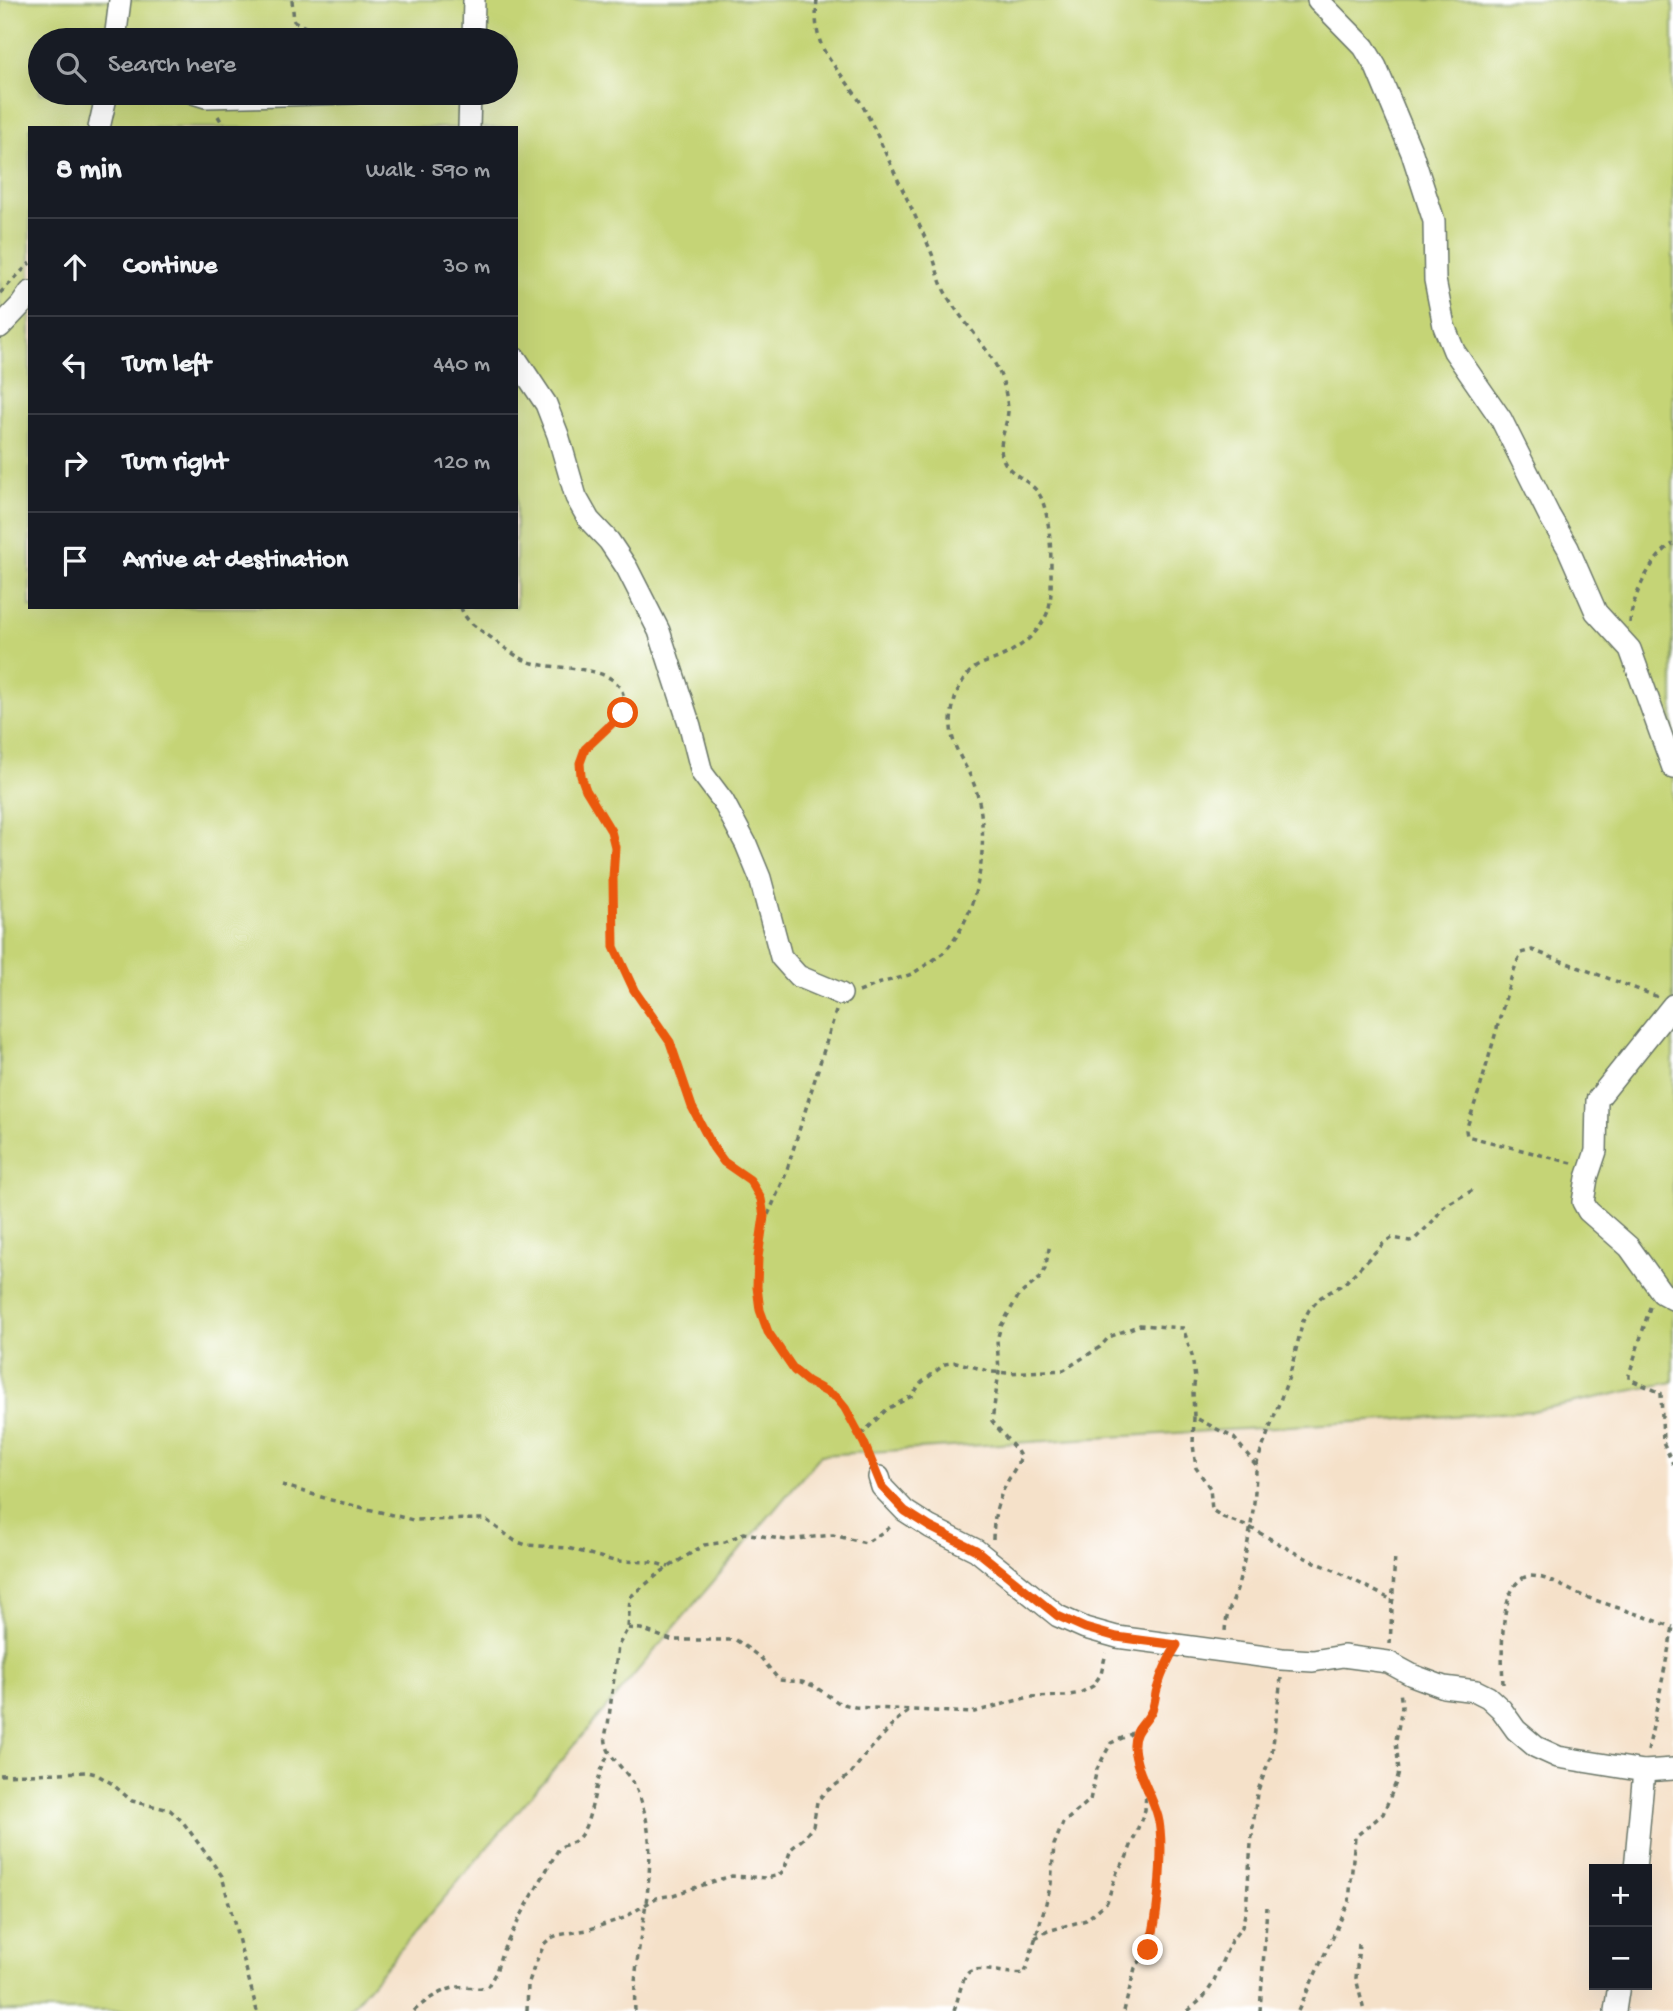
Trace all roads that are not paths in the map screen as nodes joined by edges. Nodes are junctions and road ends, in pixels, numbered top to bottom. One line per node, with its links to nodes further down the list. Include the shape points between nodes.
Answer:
1 (120, 0): 4 (street)
2 (474, 0): 5 (street)
3 (1318, 0): 13 (street, via 1364,47 1412,153 1434,221 1435,279 1454,351 1501,419 1596,612 1630,649)
4 (116, 28)
5 (473, 28)
6 (104, 105): 8 (street)
7 (470, 105): 9 (street)
8 (99, 126)
9 (469, 126)
10 (28, 295): 11 (street)
11 (0, 327)
12 (518, 362): 14 (street, via 546,404 576,496 627,568 655,622 702,773 746,844 781,957 798,976)
13 (1673, 768)
14 (841, 995)
15 (1667, 1002): 16 (street, via 1597,1100 1596,1151 1584,1189 1588,1211 1629,1247)
16 (1665, 1292)
17 (879, 1476): 19 (street, via 882,1487 905,1511 976,1550 1058,1616 1085,1628 1117,1637 1282,1659 1313,1661 1343,1656 1388,1662 1444,1687 1488,1697 1516,1730 1558,1757)
18 (1673, 1769): 19 (street)
19 (1644, 1770): 20 (street)
20 (1635, 1864)
21 (1618, 1990): 22 (street)
22 (1615, 2011)

